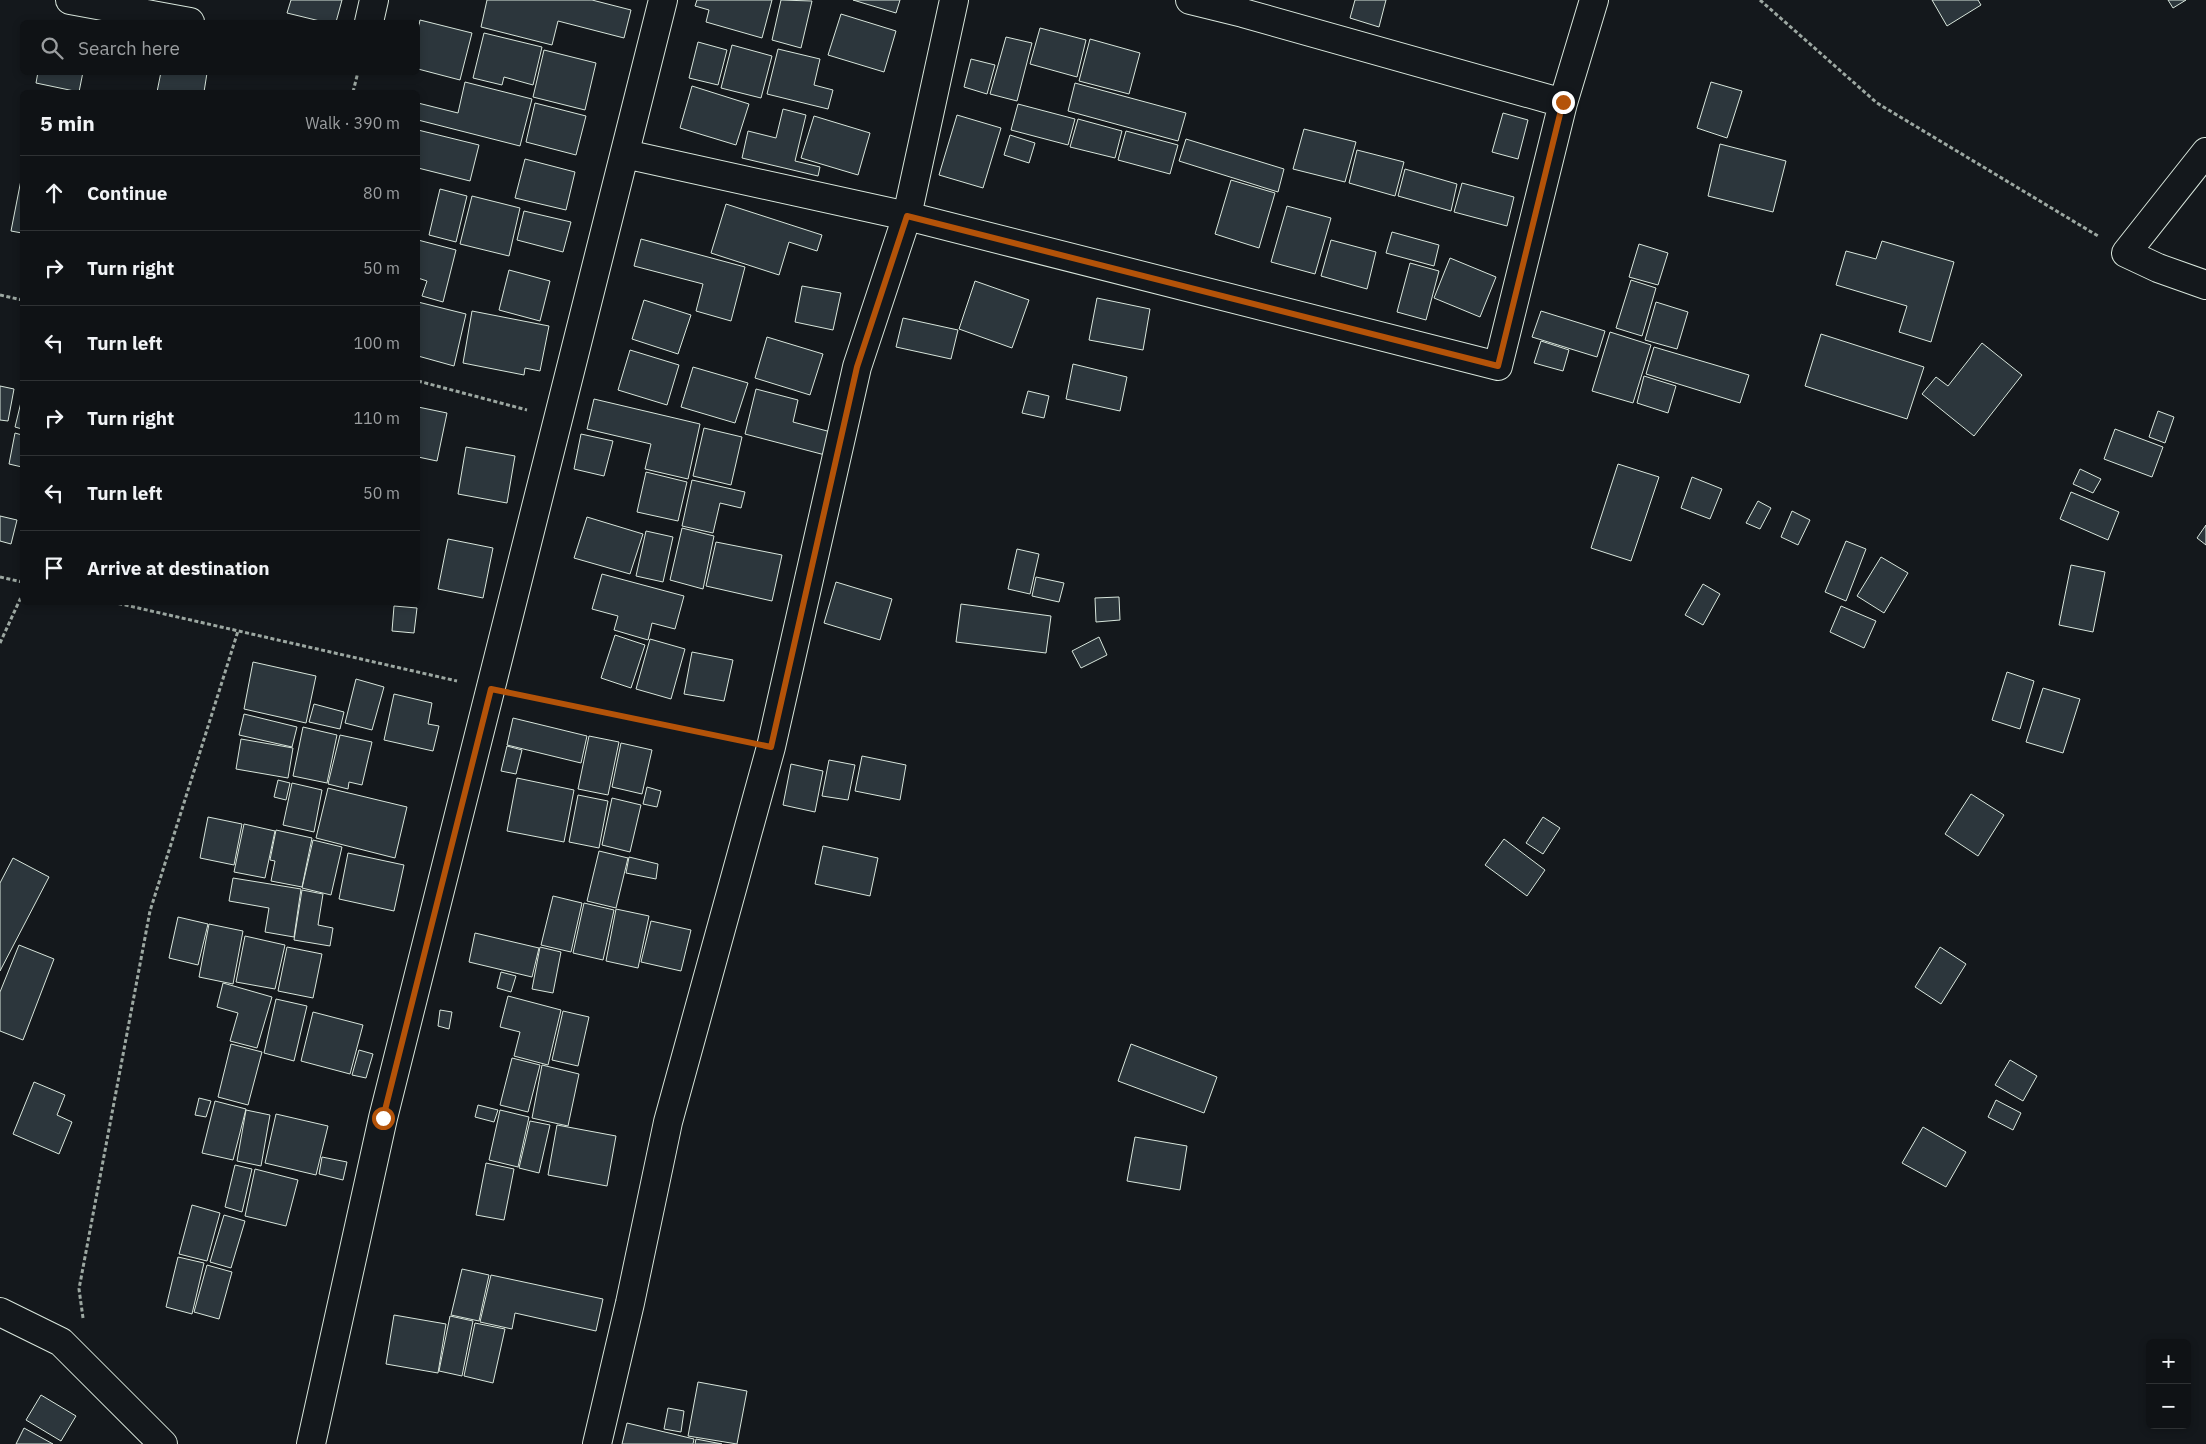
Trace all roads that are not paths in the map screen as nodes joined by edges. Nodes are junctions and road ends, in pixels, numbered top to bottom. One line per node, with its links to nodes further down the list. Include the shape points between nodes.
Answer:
1 (70, 0): 7 (street)
2 (374, 0): 8 (street)
3 (663, 0): 11 (street)
4 (954, 0): 12 (street)
5 (1190, 0): 9 (street)
6 (1594, 0): 9 (street)
7 (179, 20)
8 (369, 20)
9 (1563, 102): 12 (street, via 1498,366)
10 (2206, 152): 13 (street, via 2126,253)
11 (625, 154): 12 (street); 16 (street, via 383,1118)
12 (907, 216): 17 (street, via 857,367 771,747 668,1122)
13 (2206, 285)
14 (0, 1312): 15 (street, via 61,1342)
15 (163, 1444)
16 (311, 1444)
17 (597, 1444)

